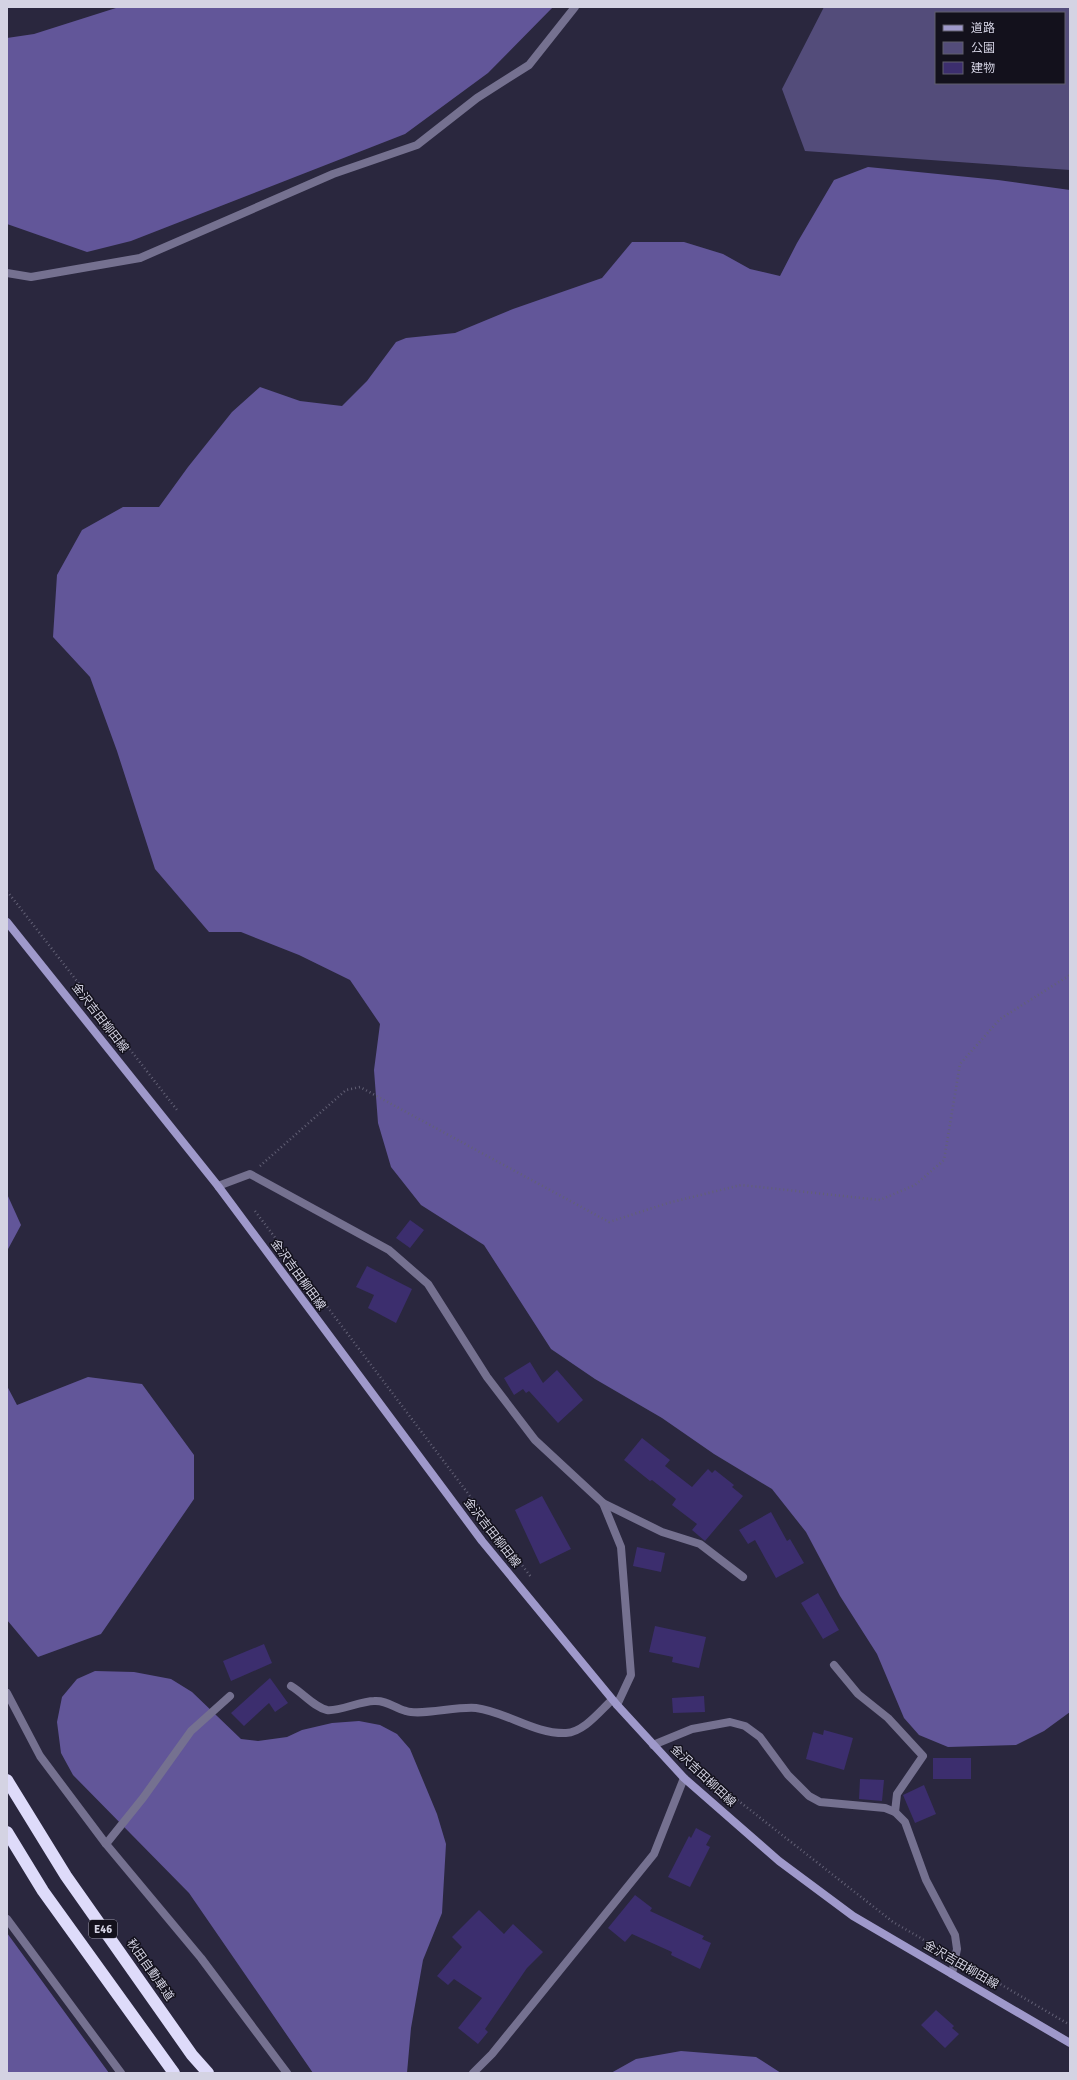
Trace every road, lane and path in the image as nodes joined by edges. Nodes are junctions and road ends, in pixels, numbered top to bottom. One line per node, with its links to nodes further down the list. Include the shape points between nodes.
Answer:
1 (575, 7): 2 (street, via 529,66 477,98 417,145 333,174 140,258 31,277)
2 (7, 273)
3 (7, 891): 6 (path)
4 (7, 922): 8 (main road, 金沢吉田柳田線)
5 (1070, 974): 7 (path, via 1000,1019 960,1064 944,1160 916,1185 880,1200 741,1186 668,1203 609,1222 360,1087 346,1090)
6 (181, 1116)
7 (250, 1174): 8 (street); 10 (street, via 389,1250 428,1284 487,1377 536,1440)
8 (218, 1186): 17 (main road, 金沢吉田柳田線, via 482,1541)
9 (251, 1206): 12 (path)
10 (603, 1503): 11 (street, via 662,1532 700,1544); 17 (street, via 621,1547 631,1675)
11 (744, 1577)
12 (532, 1579)
13 (834, 1665): 22 (street, via 858,1694 888,1718 923,1756 897,1794)
14 (291, 1686): 17 (street, via 327,1710 375,1701 383,1701 406,1711 475,1708 490,1711 538,1730 568,1733 578,1730)
15 (7, 1693): 24 (street, via 40,1756)
16 (230, 1696): 24 (street, via 191,1731)
17 (614, 1702): 19 (main road, 金沢吉田柳田線)
18 (667, 1739): 19 (street); 22 (street, via 692,1728 730,1722 745,1726 760,1737 793,1780 809,1796 820,1802 885,1808); 26 (path, via 703,1773 893,1922)
19 (653, 1744): 20 (main road, 金沢吉田柳田線)
20 (684, 1778): 27 (main road, 金沢吉田柳田線, via 779,1861 847,1911); 34 (street, via 654,1854 492,2054)
21 (7, 1780): 32 (highway, 秋田自動車道 / E46, via 66,1876 192,2055)
22 (895, 1812): 26 (street, via 905,1822 926,1880 951,1924 955,1935)
23 (7, 1832): 31 (highway, E46, via 43,1891)
24 (106, 1844): 33 (street, via 201,1958)
25 (7, 1920): 30 (street)
26 (956, 1958): 27 (street); 28 (path)
27 (952, 1974): 29 (main road, 金沢吉田柳田線)
28 (1070, 2025)
29 (1070, 2043)
30 (121, 2073)
31 (174, 2073)
32 (208, 2073)
33 (286, 2073)
34 (473, 2073)

